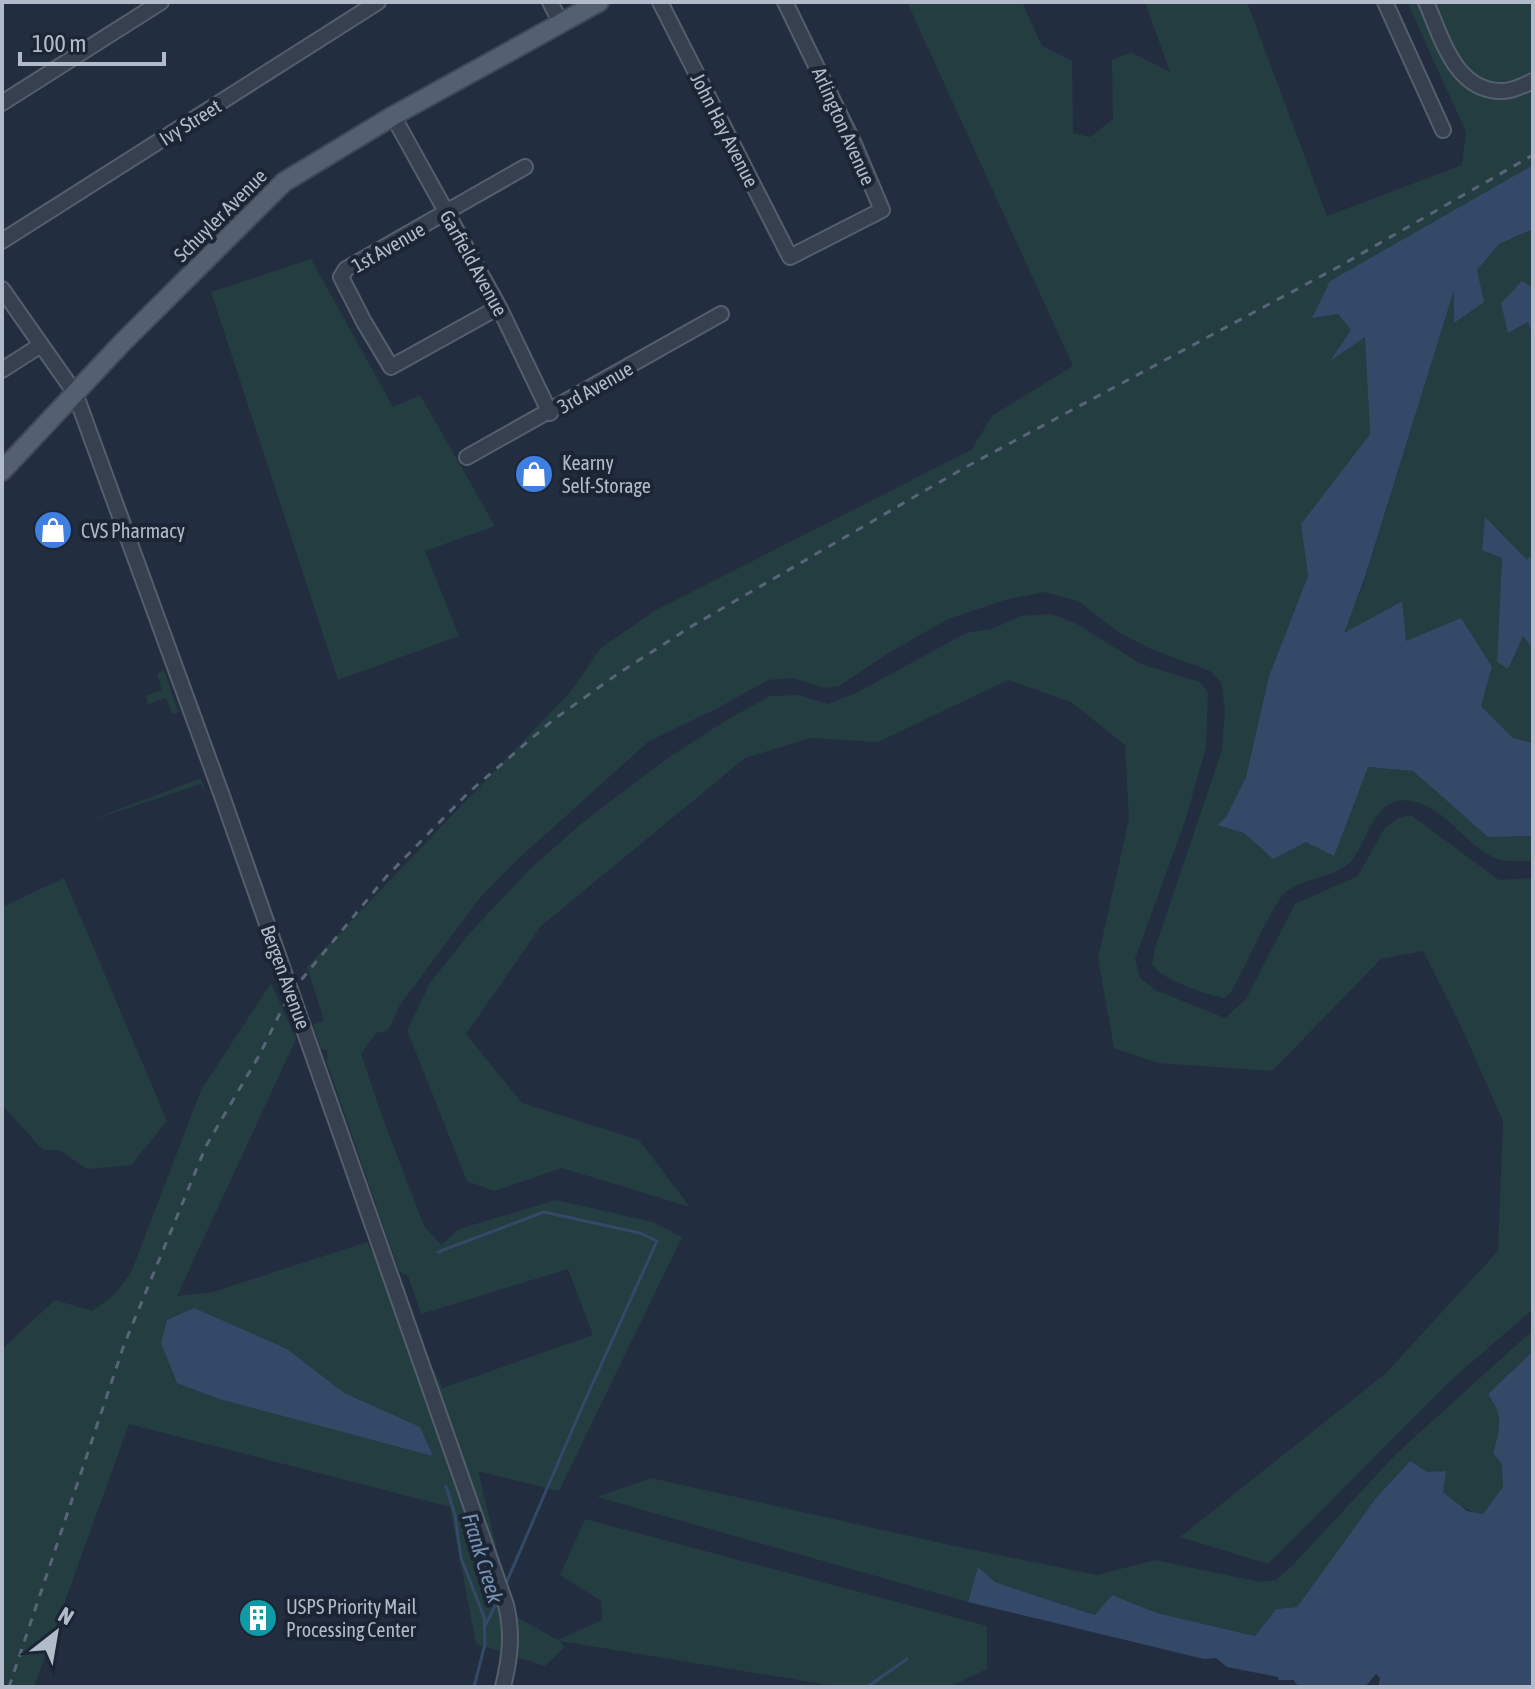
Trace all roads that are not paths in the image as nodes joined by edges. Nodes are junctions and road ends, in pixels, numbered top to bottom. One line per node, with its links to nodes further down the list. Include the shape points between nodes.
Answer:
1 (161, 2): 11 (street)
2 (378, 2): 17 (street, Ivy Street)
3 (550, 2): 9 (street)
4 (599, 2): 9 (main road, Schuyler Avenue)
5 (660, 2): 16 (street, John Hay Avenue, via 790,257)
6 (785, 2): 16 (street, Arlington Avenue, via 882,210)
7 (1385, 2): 13 (street)
8 (1426, 2): 10 (street, via 1462,75 1482,88 1505,91)
9 (561, 23): 12 (main road, Schuyler Avenue)
10 (1533, 81)
11 (2, 103)
12 (393, 116): 15 (street, Garfield Avenue); 23 (main road, Schuyler Avenue, via 269,194)
13 (1443, 130)
14 (525, 167): 15 (street, 1st Avenue)
15 (446, 214): 19 (street, Garfield Avenue); 19 (street, 1st Avenue, via 346,269 341,277 391,367)
16 (840, 230)
17 (2, 241)
18 (2, 289): 21 (street, Bergen Avenue)
19 (499, 307): 24 (street, Garfield Avenue)
20 (721, 314): 24 (street, 3rd Avenue)
21 (41, 345): 22 (street); 23 (street, Bergen Avenue)
22 (2, 370)
23 (75, 393): 26 (main road, Schuyler Avenue); 27 (street, Bergen Avenue, via 498,1580 511,1627)
24 (550, 413): 25 (street, 3rd Avenue)
25 (467, 457)
26 (2, 471)
27 (503, 1687)

